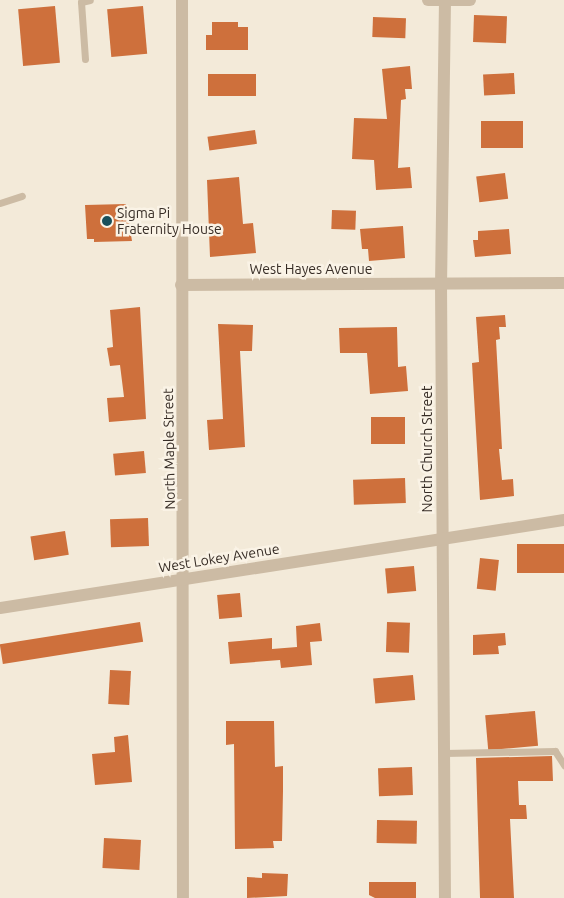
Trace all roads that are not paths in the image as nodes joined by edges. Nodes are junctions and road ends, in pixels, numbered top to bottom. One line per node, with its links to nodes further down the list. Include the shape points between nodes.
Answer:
1 (90, 0): 6 (lane, via 81,2)
2 (182, 0): 11 (street, North Maple Street)
3 (428, 0): 4 (street)
4 (445, 0): 5 (street); 10 (street, North Church Street)
5 (470, 0)
6 (85, 59)
7 (22, 196): 8 (lane)
8 (0, 203)
9 (564, 283): 10 (street, West Hayes Avenue)
10 (441, 284): 11 (street, West Hayes Avenue); 13 (street, North Church Street)
11 (182, 285): 14 (street, North Maple Street)
12 (564, 520): 13 (street, West Lokey Avenue)
13 (443, 536): 14 (street, West Lokey Avenue); 16 (street, North Church Street)
14 (185, 579): 15 (street, West Lokey Avenue); 18 (street, North Maple Street)
15 (0, 608)
16 (444, 753): 17 (lane, via 556,751); 19 (street, North Church Street)
17 (564, 765)
18 (183, 898)
19 (445, 898)

